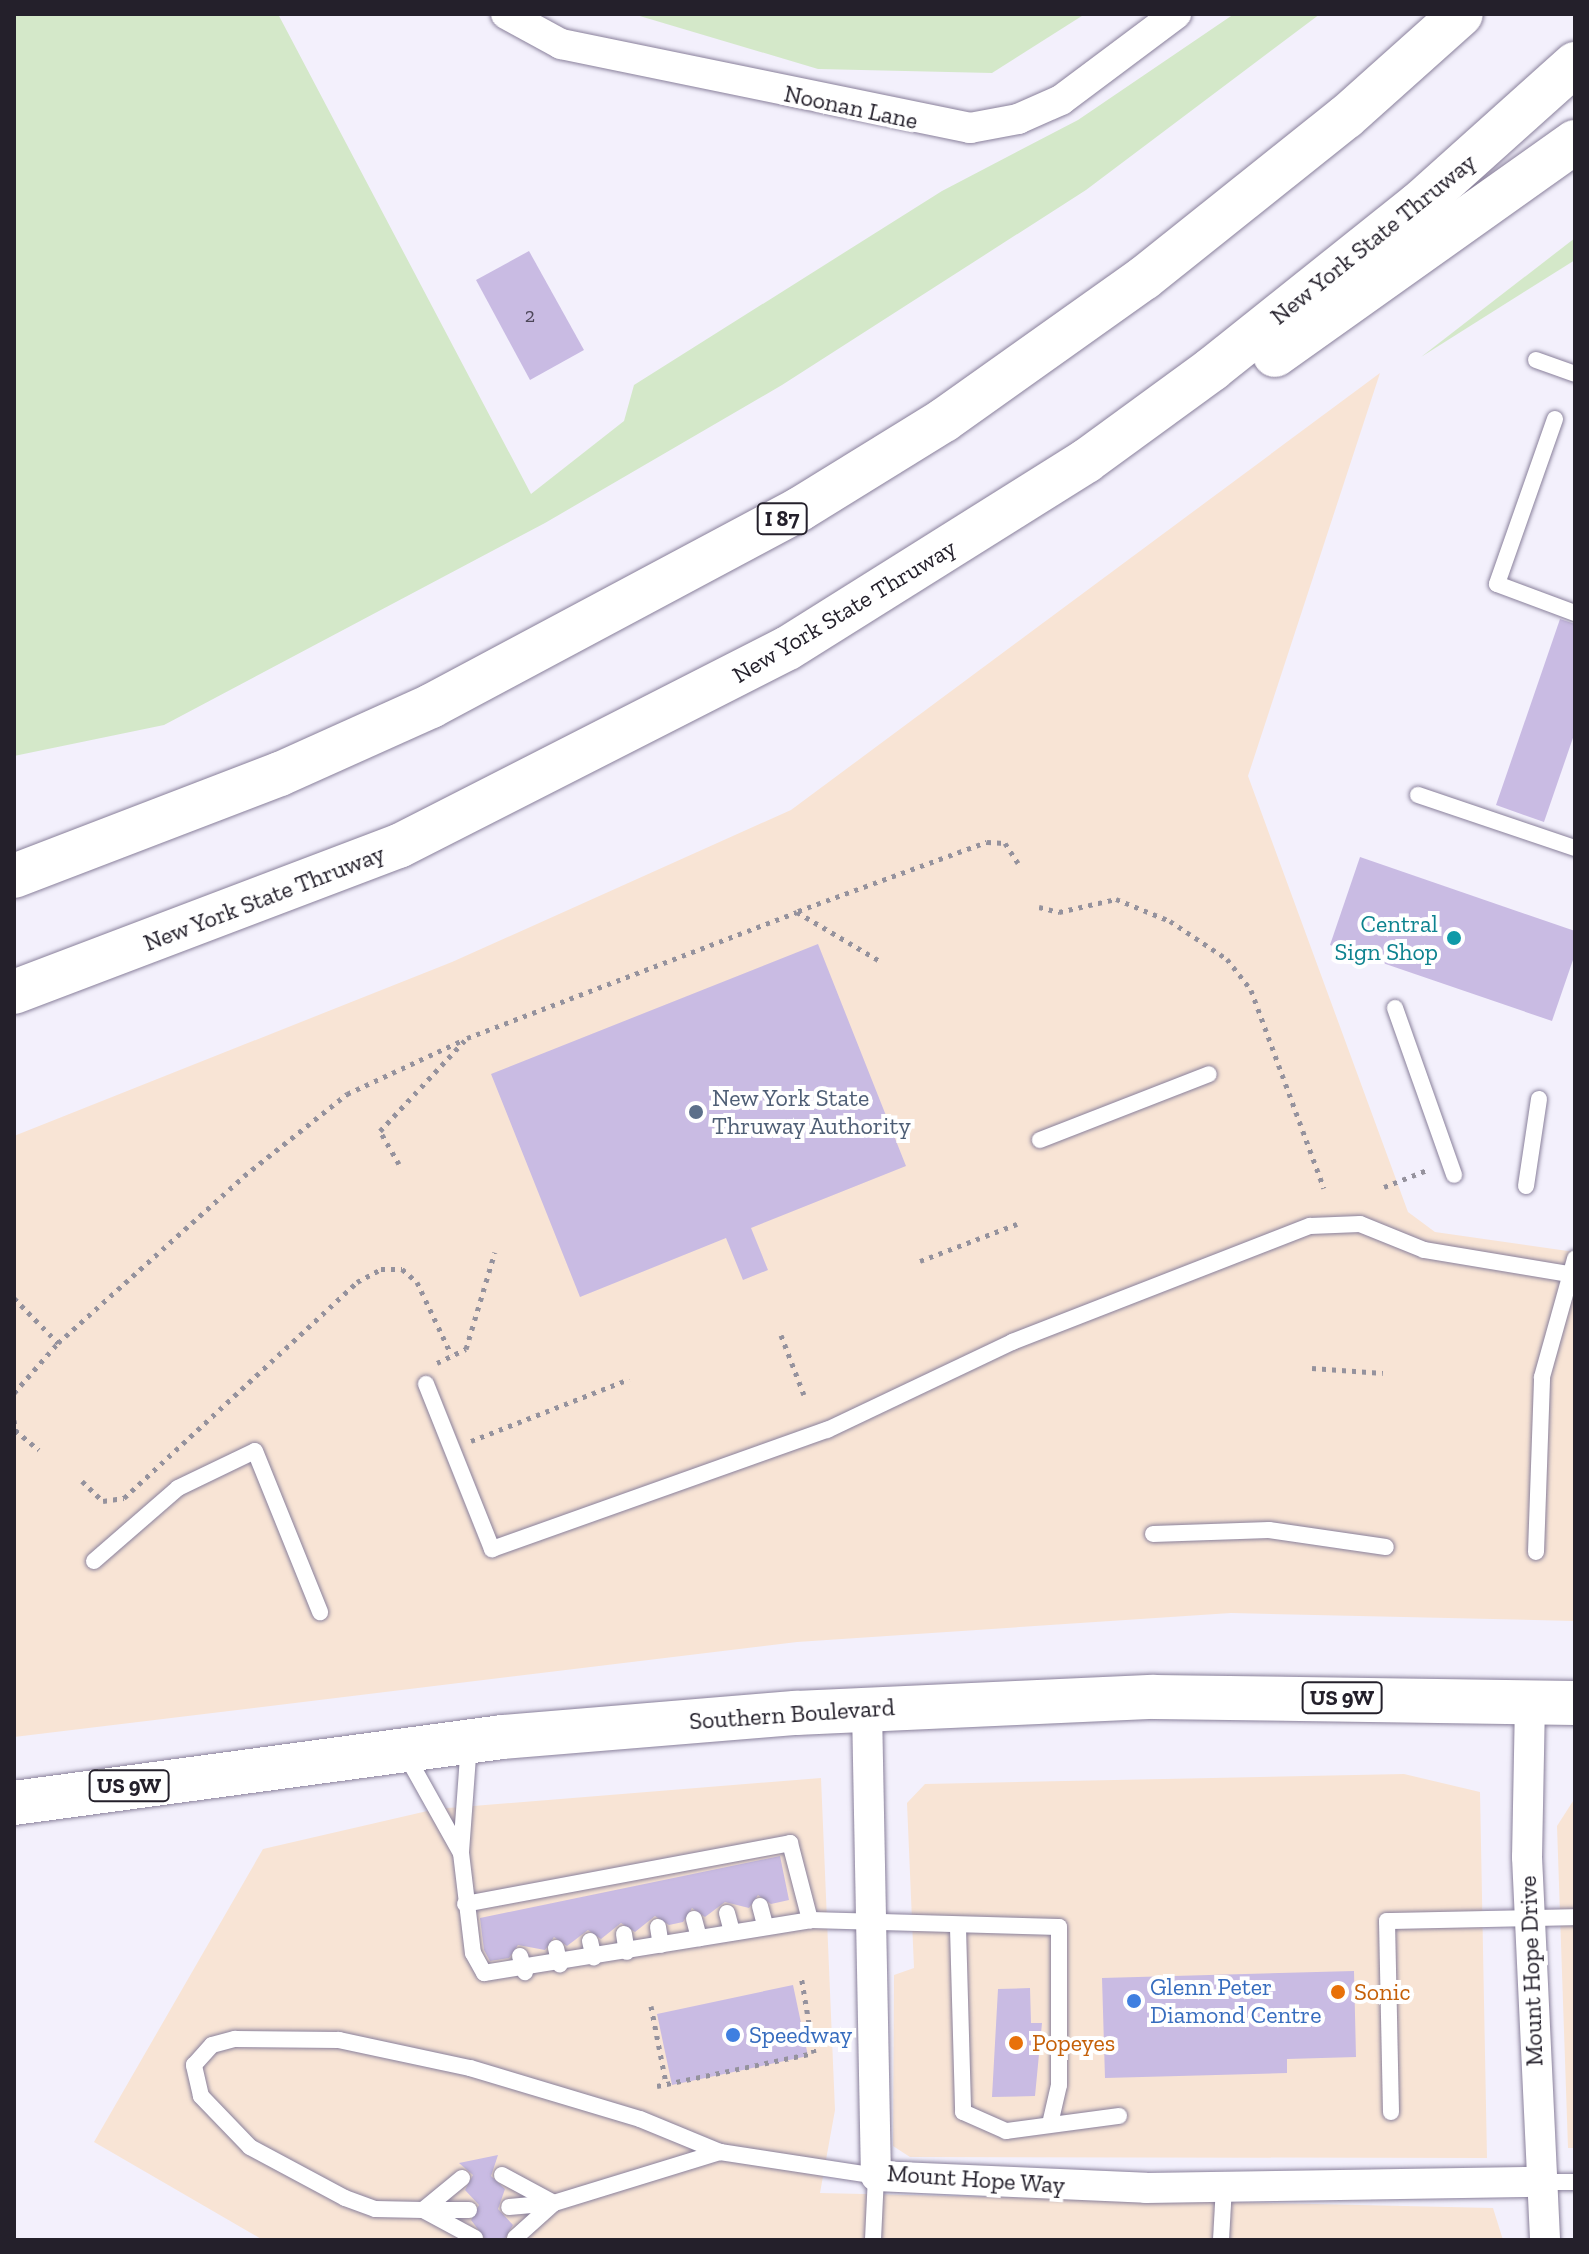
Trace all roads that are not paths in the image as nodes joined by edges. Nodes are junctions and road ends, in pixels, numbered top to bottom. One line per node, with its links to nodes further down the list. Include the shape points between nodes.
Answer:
1 (506, 14): 2 (street, Noonan Lane, via 561,44 970,128 1018,119 1061,100)
2 (1176, 14)
3 (1461, 14): 13 (main road, I 87, via 1335,127 1144,278 956,412 800,509 602,621 419,712 206,804)
4 (1575, 64): 9 (main road, New York State Thruway, via 1351,261)
5 (1575, 142): 9 (main road, via 1129,459)
6 (1536, 360): 7 (lane)
7 (1575, 374)
8 (1555, 419): 10 (lane, via 1497,584)
9 (1086, 461): 14 (main road, New York State Thruway, via 788,648 557,772 260,904)
10 (1575, 613)
11 (1418, 795): 12 (lane)
12 (1575, 848)
13 (14, 876)
14 (14, 992)
15 (1395, 1008): 19 (lane)
16 (1209, 1074): 18 (lane)
17 (1539, 1099): 20 (lane)
18 (1040, 1140)
19 (1452, 1169)
20 (1526, 1186)
21 (1573, 1269): 22 (lane, via 1424,1250 1360,1224 1310,1226 1012,1342 814,1435 492,1549); 25 (lane, via 1542,1377)
22 (426, 1384)
23 (1153, 1534): 24 (lane, via 1269,1530)
24 (1386, 1547)
25 (1536, 1552)
26 (94, 1561): 27 (lane, via 178,1488 255,1451)
27 (320, 1612)
28 (1530, 1702): 29 (main road, Southern Boulevard / US 9W); 30 (main road, Southern Boulevard / US 9W, via 1154,1697); 39 (street, Mount Hope Drive)
29 (1575, 1703)
30 (867, 1709): 31 (main road, Southern Boulevard / US 9W); 43 (street, Mount Hope Way)
31 (469, 1741): 32 (main road, Southern Boulevard / US 9W); 34 (lane)
32 (404, 1750): 33 (main road, Southern Boulevard / US 9W); 34 (lane)
33 (14, 1803)
34 (461, 1853): 35 (lane)
35 (465, 1904): 41 (lane, via 510,1904 750,1856 790,1843); 52 (lane, via 477,1966 484,1973 558,1956)
36 (760, 1906): 42 (lane)
37 (727, 1913): 46 (lane)
38 (1575, 1917): 39 (lane)
39 (1530, 1918): 53 (lane, via 1387,1921); 60 (street, Mount Hope Drive)
40 (694, 1919): 48 (lane)
41 (810, 1920): 42 (lane); 43 (lane)
42 (765, 1925): 46 (lane)
43 (873, 1925): 45 (lane); 58 (street, Mount Hope Way)
44 (658, 1927): 50 (lane)
45 (958, 1928): 55 (lane, via 963,2112 1006,2131); 55 (lane, via 1059,1927 1059,2085)
46 (732, 1932): 48 (lane)
47 (624, 1934): 51 (lane)
48 (699, 1938): 50 (lane)
49 (590, 1941): 52 (lane)
50 (661, 1945): 51 (lane)
51 (627, 1952): 52 (lane)
52 (594, 1958)
53 (1391, 2112)
54 (1119, 2116): 55 (lane)
55 (1051, 2121)
56 (720, 2152): 58 (lane); 63 (lane); 65 (lane, via 640,2119 484,2072 339,2040 235,2039 212,2045 194,2065 201,2096 250,2147 375,2209)
57 (502, 2175): 63 (lane)
58 (876, 2176): 62 (street, Mount Hope Way); 69 (lane)
59 (462, 2178): 65 (lane)
60 (1540, 2182): 61 (lane); 62 (street, Mount Hope Way); 71 (street, Mount Hope Drive)
61 (1575, 2182)
62 (1224, 2187): 70 (lane)
63 (554, 2203): 64 (lane); 68 (lane)
64 (509, 2207)
65 (423, 2210): 66 (lane); 67 (lane)
66 (469, 2210)
67 (475, 2238)
68 (515, 2238)
69 (873, 2240)
70 (1221, 2240)
71 (1545, 2240)

